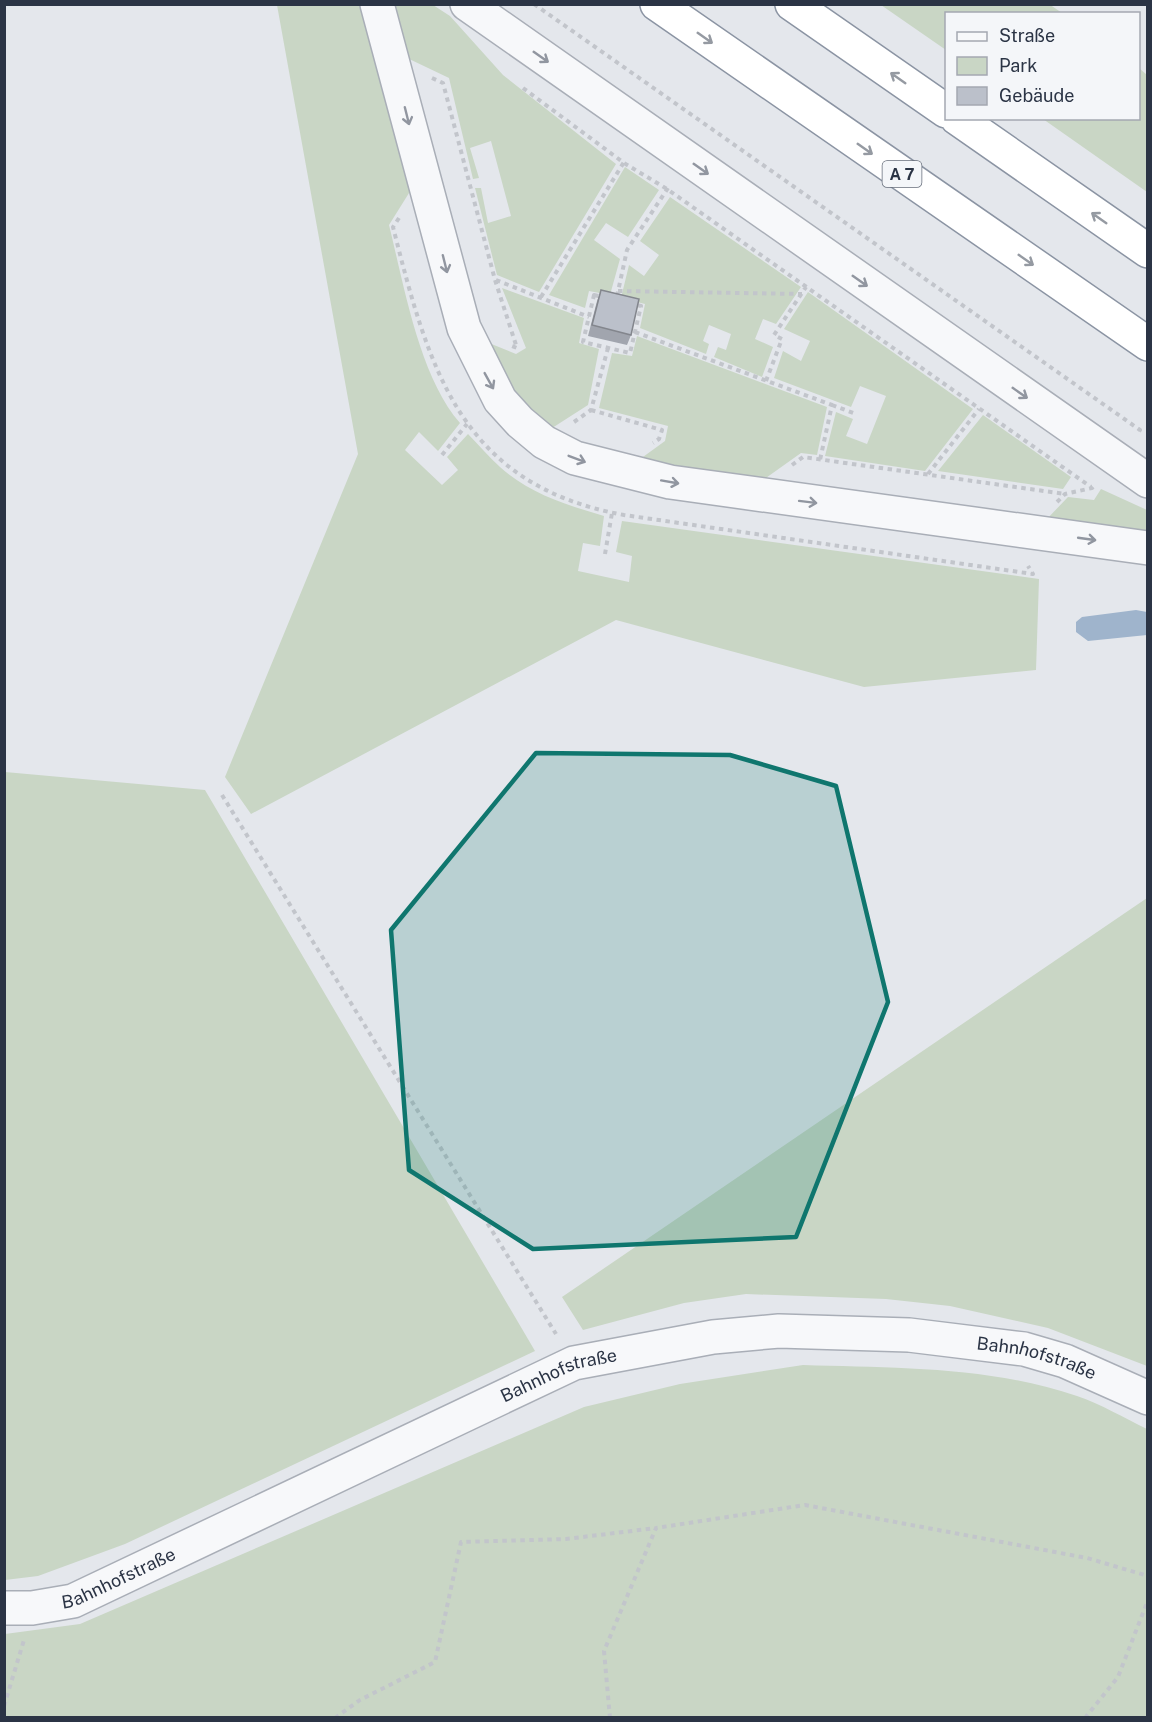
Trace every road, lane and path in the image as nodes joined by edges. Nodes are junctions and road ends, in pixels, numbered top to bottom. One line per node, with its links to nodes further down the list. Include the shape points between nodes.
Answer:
1 (377, 4): 6 (street)
2 (467, 4): 10 (street, one-way to 10)
3 (534, 4): 35 (path, via 1140,430)
4 (657, 4): 24 (highway, A 7, one-way to 24)
5 (792, 4): 8 (highway, one-way to 5)
6 (392, 59): 15 (path, via 443,83); 22 (street, one-way to 22)
7 (517, 83): 12 (path)
8 (945, 110)
9 (960, 120): 14 (highway, one-way to 9)
10 (647, 132): 11 (street); 12 (path)
11 (689, 161): 13 (path); 35 (street, one-way to 35)
12 (624, 162): 13 (path); 19 (path)
13 (667, 189): 16 (path); 17 (path, via 627,250)
14 (1148, 251)
15 (495, 280): 19 (path); 22 (path, via 517,348)
16 (806, 287): 18 (path); 28 (path)
17 (618, 291): 18 (path); 20 (path)
18 (802, 294): 26 (path, via 774,335 782,339)
19 (541, 297): 21 (path)
20 (616, 300): 21 (path, via 594,295); 23 (path, via 641,306)
21 (589, 317): 25 (path, via 583,342)
22 (464, 328): 32 (street, one-way to 32, via 500,400)
23 (635, 332): 25 (path, via 630,353); 26 (path)
24 (1148, 344)
25 (608, 348): 29 (path)
26 (766, 381): 27 (path)
27 (832, 405): 30 (path); 34 (path)
28 (979, 409): 37 (path); 39 (path)
29 (591, 410): 32 (path); 36 (path, via 662,430 659,439)
30 (856, 414)
31 (467, 424): 33 (path)
32 (544, 442): 36 (street, one-way to 36, via 574,458)
33 (442, 455)
34 (820, 460): 37 (path); 41 (path, via 803,457)
35 (1116, 460): 38 (street); 39 (path)
36 (613, 470): 41 (street, one-way to 41)
37 (927, 475): 40 (path)
38 (1148, 481)
39 (1092, 488): 40 (path)
40 (1065, 494): 43 (path)
41 (750, 495): 43 (street, one-way to 43)
42 (612, 513): 45 (path)
43 (1029, 531): 44 (street, one-way to 44)
44 (1148, 548)
45 (605, 554)
46 (222, 795): 47 (path)
47 (574, 1363): 48 (street, Bahnhofstraße, via 713,1337 779,1331 909,1335 1024,1348 1065,1361); 52 (street, Bahnhofstraße, via 73,1600)
48 (1148, 1398)
49 (656, 1527): 50 (path, via 805,1505 1087,1558); 54 (path, via 566,1539 461,1542 435,1662 360,1700); 55 (path, via 604,1651)
50 (1148, 1575)
51 (1148, 1600): 56 (path, via 1118,1677)
52 (18, 1608): 53 (path)
53 (4, 1706)
54 (335, 1718)
55 (610, 1718)
56 (1084, 1718)

